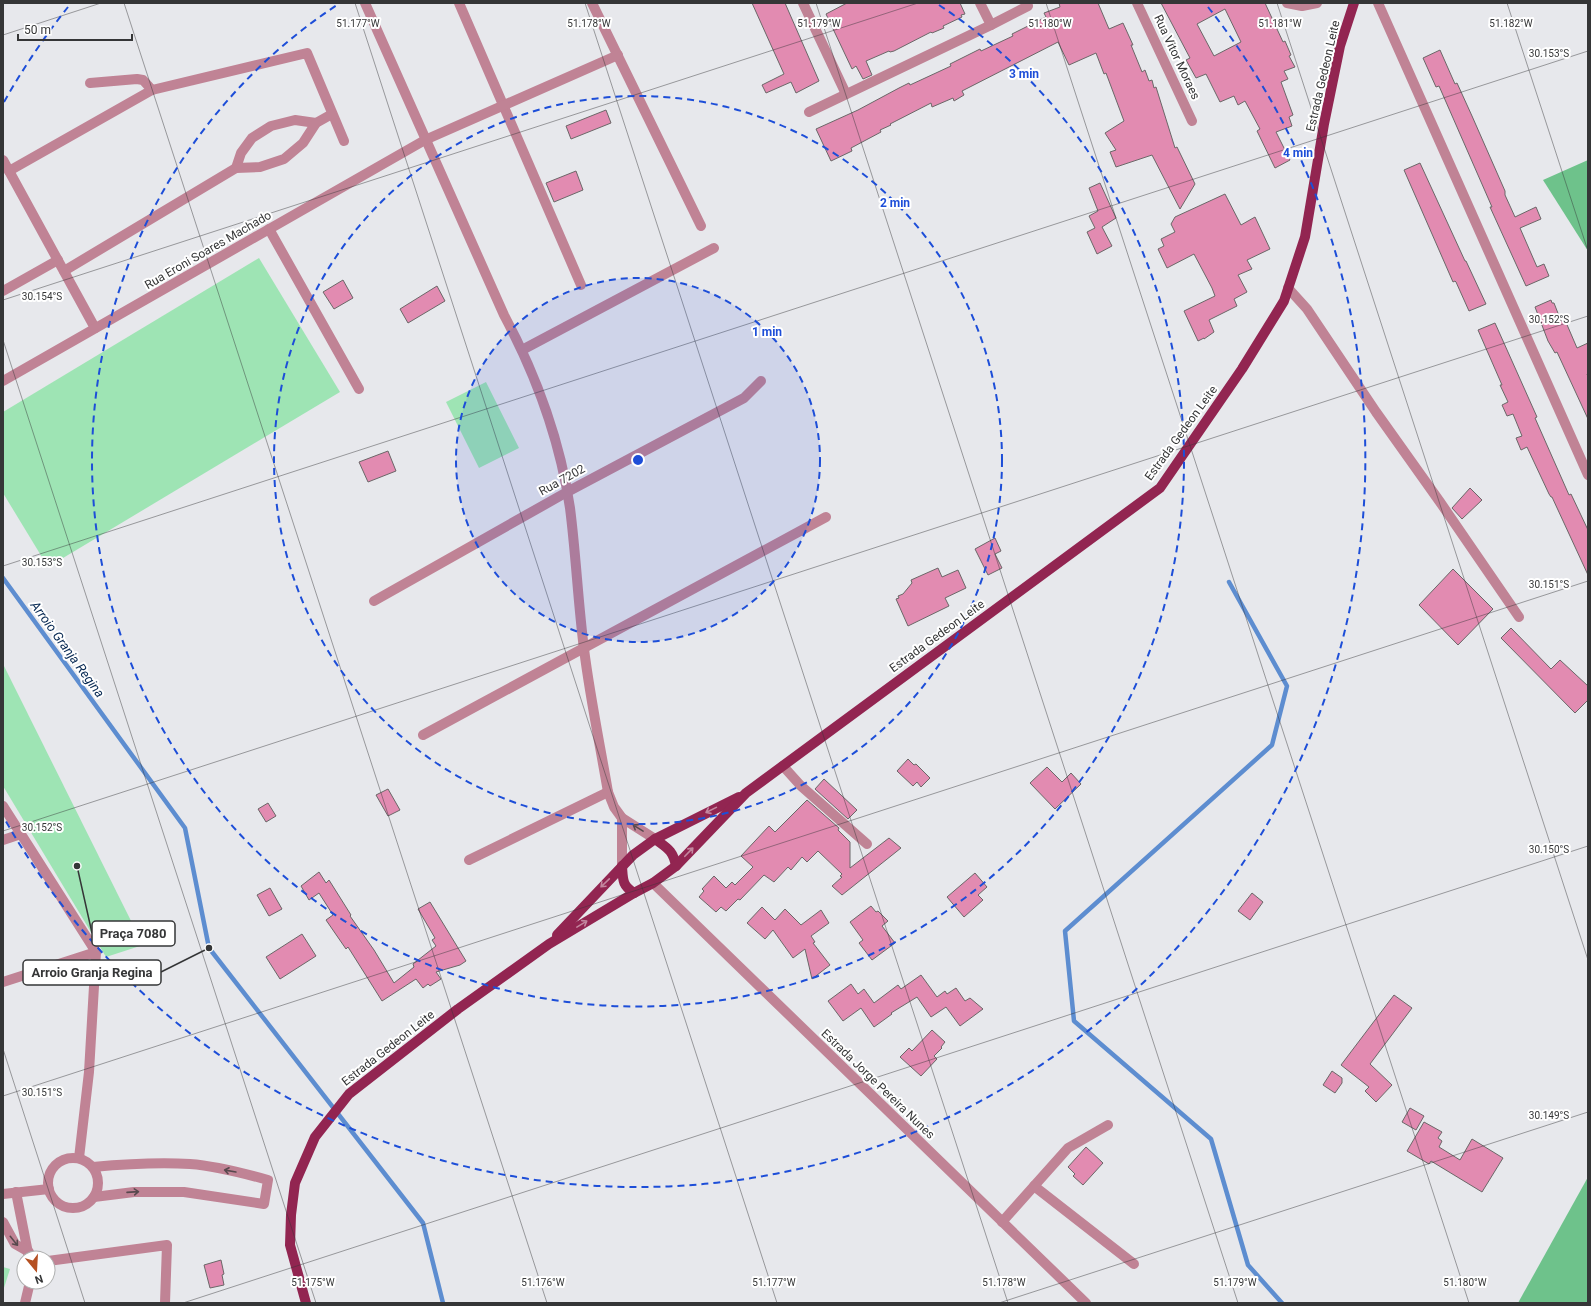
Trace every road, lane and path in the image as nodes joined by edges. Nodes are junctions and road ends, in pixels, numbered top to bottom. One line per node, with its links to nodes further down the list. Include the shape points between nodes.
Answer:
1 (364, 3): 22 (street)
2 (459, 3): 17 (street)
3 (592, 3): 13 (street)
4 (803, 3): 16 (street)
5 (980, 3): 12 (street)
6 (1137, 3): 20 (street, Rua Vitor Moraes)
7 (1287, 3): 8 (street, via 1302,6)
8 (1317, 3)
9 (1354, 3): 33 (main road, Estrada Gedeon Leite, via 1339,54 1324,124 1305,237)
10 (1378, 3): 40 (street)
11 (1028, 6): 12 (street)
12 (991, 25): 16 (street)
13 (618, 55): 17 (street, Rua Eroni Soares Machado); 27 (street)
14 (90, 83): 15 (street, via 137,79 143,80)
15 (152, 90): 19 (street, via 307,53); 26 (street)
16 (846, 94): 18 (street)
17 (503, 105): 22 (street, Rua Eroni Soares Machado); 32 (street)
18 (810, 112)
19 (332, 114): 21 (street); 23 (street)
20 (1192, 121)
21 (316, 123): 25 (street, via 303,144 284,159 260,167); 25 (street, via 295,120 271,126 252,138 241,153)
22 (425, 140): 28 (street, Rua Eroni Soares Machado); 36 (street)
23 (344, 141)
24 (3, 160): 26 (street)
25 (236, 168): 31 (street)
26 (9, 171): 30 (street)
27 (701, 226)
28 (269, 229): 35 (street, Rua Eroni Soares Machado); 39 (street)
29 (714, 248): 36 (street)
30 (58, 260): 31 (street); 34 (street)
31 (64, 271): 35 (street)
32 (581, 285)
33 (1288, 288): 44 (street, via 1307,309); 47 (main road, Estrada Gedeon Leite, via 1284,301 1242,368 1160,488)
34 (3, 291)
35 (95, 328): 37 (street, Rua Eroni Soares Machado)
36 (522, 350): 41 (street, via 533,372 554,431)
37 (3, 381)
38 (761, 381): 41 (street, Rua 7202, via 744,398)
39 (359, 389)
40 (1588, 475)
41 (567, 492): 43 (street, Rua 7202); 45 (street)
42 (826, 517): 45 (street)
43 (374, 601)
44 (1519, 617)
45 (584, 648): 46 (street); 48 (street)
46 (423, 735)
47 (783, 766): 49 (main road, Estrada Gedeon Leite); 55 (street, via 801,786)
48 (608, 792): 51 (street); 56 (street)
49 (746, 793): 53 (main road, Estrada Gedeon Leite, one-way to 53); 58 (main road, Estrada Gedeon Leite, one-way to 49)
50 (3, 806): 52 (street)
51 (622, 818): 53 (street, one-way to 51); 57 (street)
52 (21, 834): 54 (street); 62 (street)
53 (655, 839): 57 (main road, Estrada Gedeon Leite); 58 (main road, via 670,850)
54 (3, 840)
55 (867, 844)
56 (469, 860)
57 (622, 866): 60 (main road, via 626,888); 61 (main road, Estrada Gedeon Leite, one-way to 61)
58 (676, 866): 59 (main road, Estrada Gedeon Leite)
59 (653, 883): 60 (main road, Estrada Gedeon Leite); 73 (street, Estrada Jorge Pereira Nunes)
60 (634, 893): 61 (main road, Estrada Gedeon Leite, one-way to 60)
61 (548, 944): 81 (main road, Estrada Gedeon Leite, via 458,1009 349,1094 315,1137 295,1183 291,1215 290,1245)
62 (96, 952): 63 (street); 65 (street, via 89,1072)
63 (3, 982)
64 (1108, 1125): 67 (street, via 1068,1148)
65 (79, 1158): 66 (street); 68 (street, via 58,1162 50,1174)
66 (93, 1167): 71 (street, via 99,1182); 71 (street, one-way to 66, via 134,1192 184,1192 264,1204 268,1180 192,1164 139,1163)
67 (1034, 1186): 73 (street); 77 (street)
68 (49, 1189): 69 (street); 71 (street, via 58,1202 73,1208 88,1203)
69 (16, 1192): 70 (street); 75 (street)
70 (3, 1194)
71 (94, 1197)
72 (3, 1222): 74 (street, one-way to 74, via 15,1244)
73 (1002, 1222): 82 (street, Estrada Jorge Pereira Nunes)
74 (23, 1250)
75 (28, 1250)
76 (56, 1260): 80 (street, via 166,1246)
77 (1134, 1264)
78 (28, 1290): 79 (street)
79 (25, 1303)
80 (165, 1303)
81 (306, 1303)
82 (1086, 1303)

